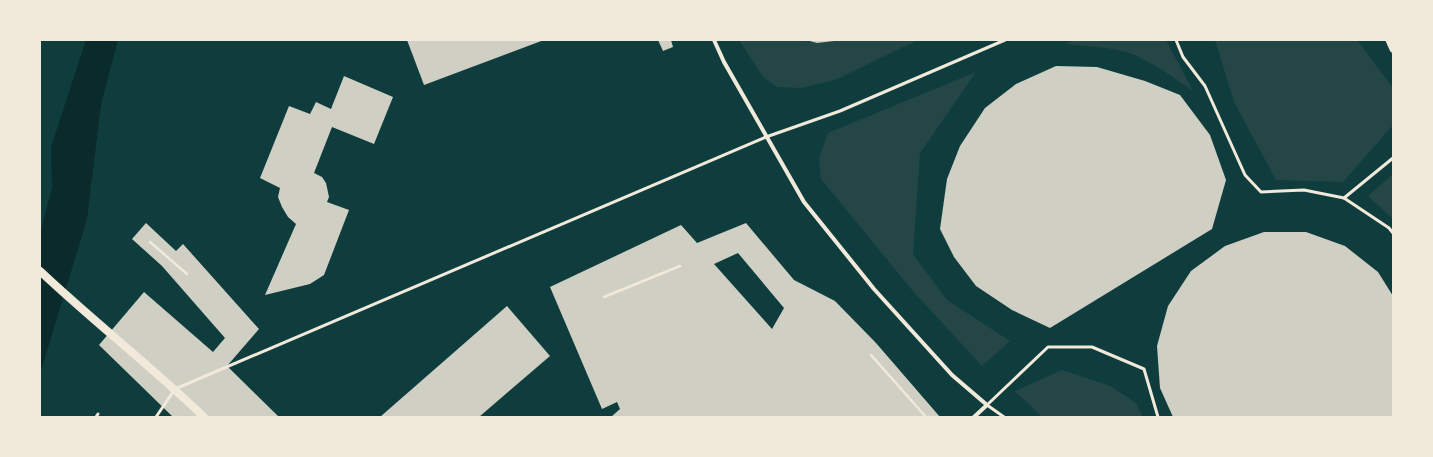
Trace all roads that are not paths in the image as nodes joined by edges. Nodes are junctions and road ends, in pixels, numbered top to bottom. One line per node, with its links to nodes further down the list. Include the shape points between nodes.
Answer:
1 (714, 40): 6 (street)
2 (1005, 40): 6 (lane, via 840,111)
3 (1176, 40): 8 (lane, via 1183,57 1205,86 1245,175 1261,192 1304,190)
4 (1389, 40): 5 (street)
5 (1393, 49)
6 (766, 137): 11 (lane); 12 (street, via 804,202 874,289 952,375)
7 (1393, 158): 8 (lane)
8 (1344, 198): 9 (lane)
9 (1393, 233)
10 (40, 271): 11 (main road)
11 (175, 389): 13 (lane); 14 (main road)
12 (987, 405): 15 (street); 16 (lane); 17 (lane, via 1048,347 1092,347 1144,369)
13 (156, 417)
14 (204, 417)
15 (974, 417)
16 (1004, 417)
17 (1158, 417)

